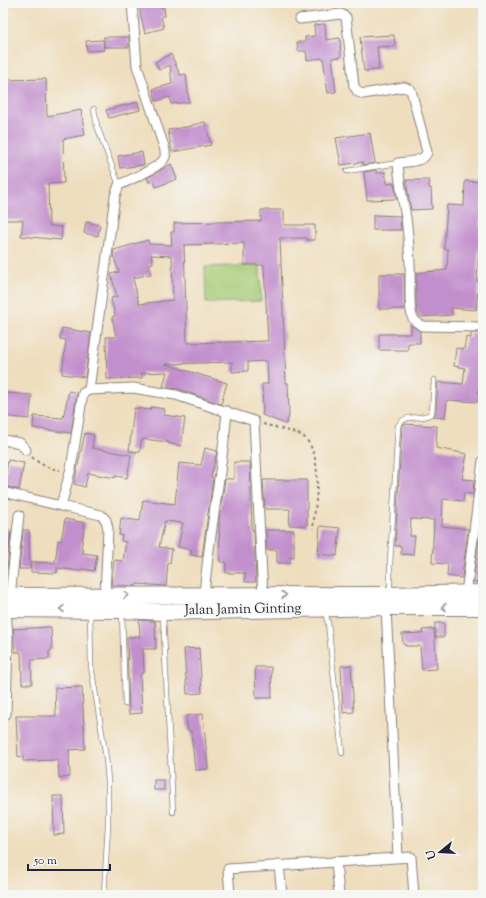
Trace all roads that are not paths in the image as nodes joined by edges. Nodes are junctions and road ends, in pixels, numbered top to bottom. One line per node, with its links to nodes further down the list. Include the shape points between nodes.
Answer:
1 (132, 3): 6 (street, via 137,66 162,141 165,158 159,165)
2 (300, 19): 4 (street, via 341,14 346,17 354,86 358,92 363,94 404,87 411,90 427,152 423,158)
3 (94, 109): 6 (lane, via 97,126)
4 (398, 163): 5 (lane); 7 (street, via 410,261 412,317 422,326)
5 (347, 171)
6 (119, 185): 9 (street, via 114,202)
7 (483, 327)
8 (434, 380): 22 (lane, via 432,413 429,416 406,418 401,420 398,426)
9 (89, 390): 10 (street, via 133,388 176,395); 15 (street, via 83,393 71,468)
10 (227, 411): 20 (street); 21 (street, via 254,420)
11 (3, 440): 12 (street, via 20,443)
12 (26, 450)
13 (483, 461): 17 (street)
14 (3, 492): 15 (street)
15 (61, 506): 19 (street, via 101,515 106,520 108,529)
16 (19, 515): 23 (street)
17 (466, 593): 18 (highway, Jalan Jamin Ginting); 22 (highway, Jalan Jamin Ginting)
18 (483, 593)
19 (105, 595): 20 (highway, Jalan Jamin Ginting, one-way to 20); 23 (highway, Jalan Jamin Ginting, via 48,597)
20 (204, 595): 21 (highway, Jalan Jamin Ginting)
21 (263, 595): 22 (highway, Jalan Jamin Ginting, one-way to 22)
22 (388, 601): 24 (highway, Jalan Jamin Ginting); 25 (highway, Jalan Jamin Ginting, one-way to 22); 33 (street)
23 (5, 603): 26 (highway, Jalan Jamin Ginting, one-way to 23); 30 (street, via 8,637)
24 (324, 608): 28 (highway, Jalan Jamin Ginting); 31 (lane, via 328,623)
25 (483, 608)
26 (90, 610): 27 (highway, Jalan Jamin Ginting); 36 (lane, via 90,666 108,781)
27 (122, 610): 28 (highway, Jalan Jamin Ginting); 29 (lane)
28 (162, 612): 32 (lane)
29 (125, 704)
30 (6, 714)
31 (342, 753)
32 (173, 812)
33 (398, 857): 34 (street); 40 (street, via 411,857)
34 (336, 861): 35 (street); 39 (street)
35 (279, 865): 37 (street, via 228,869); 38 (street)
36 (104, 895)
37 (230, 895)
38 (282, 895)
39 (339, 895)
40 (414, 895)

